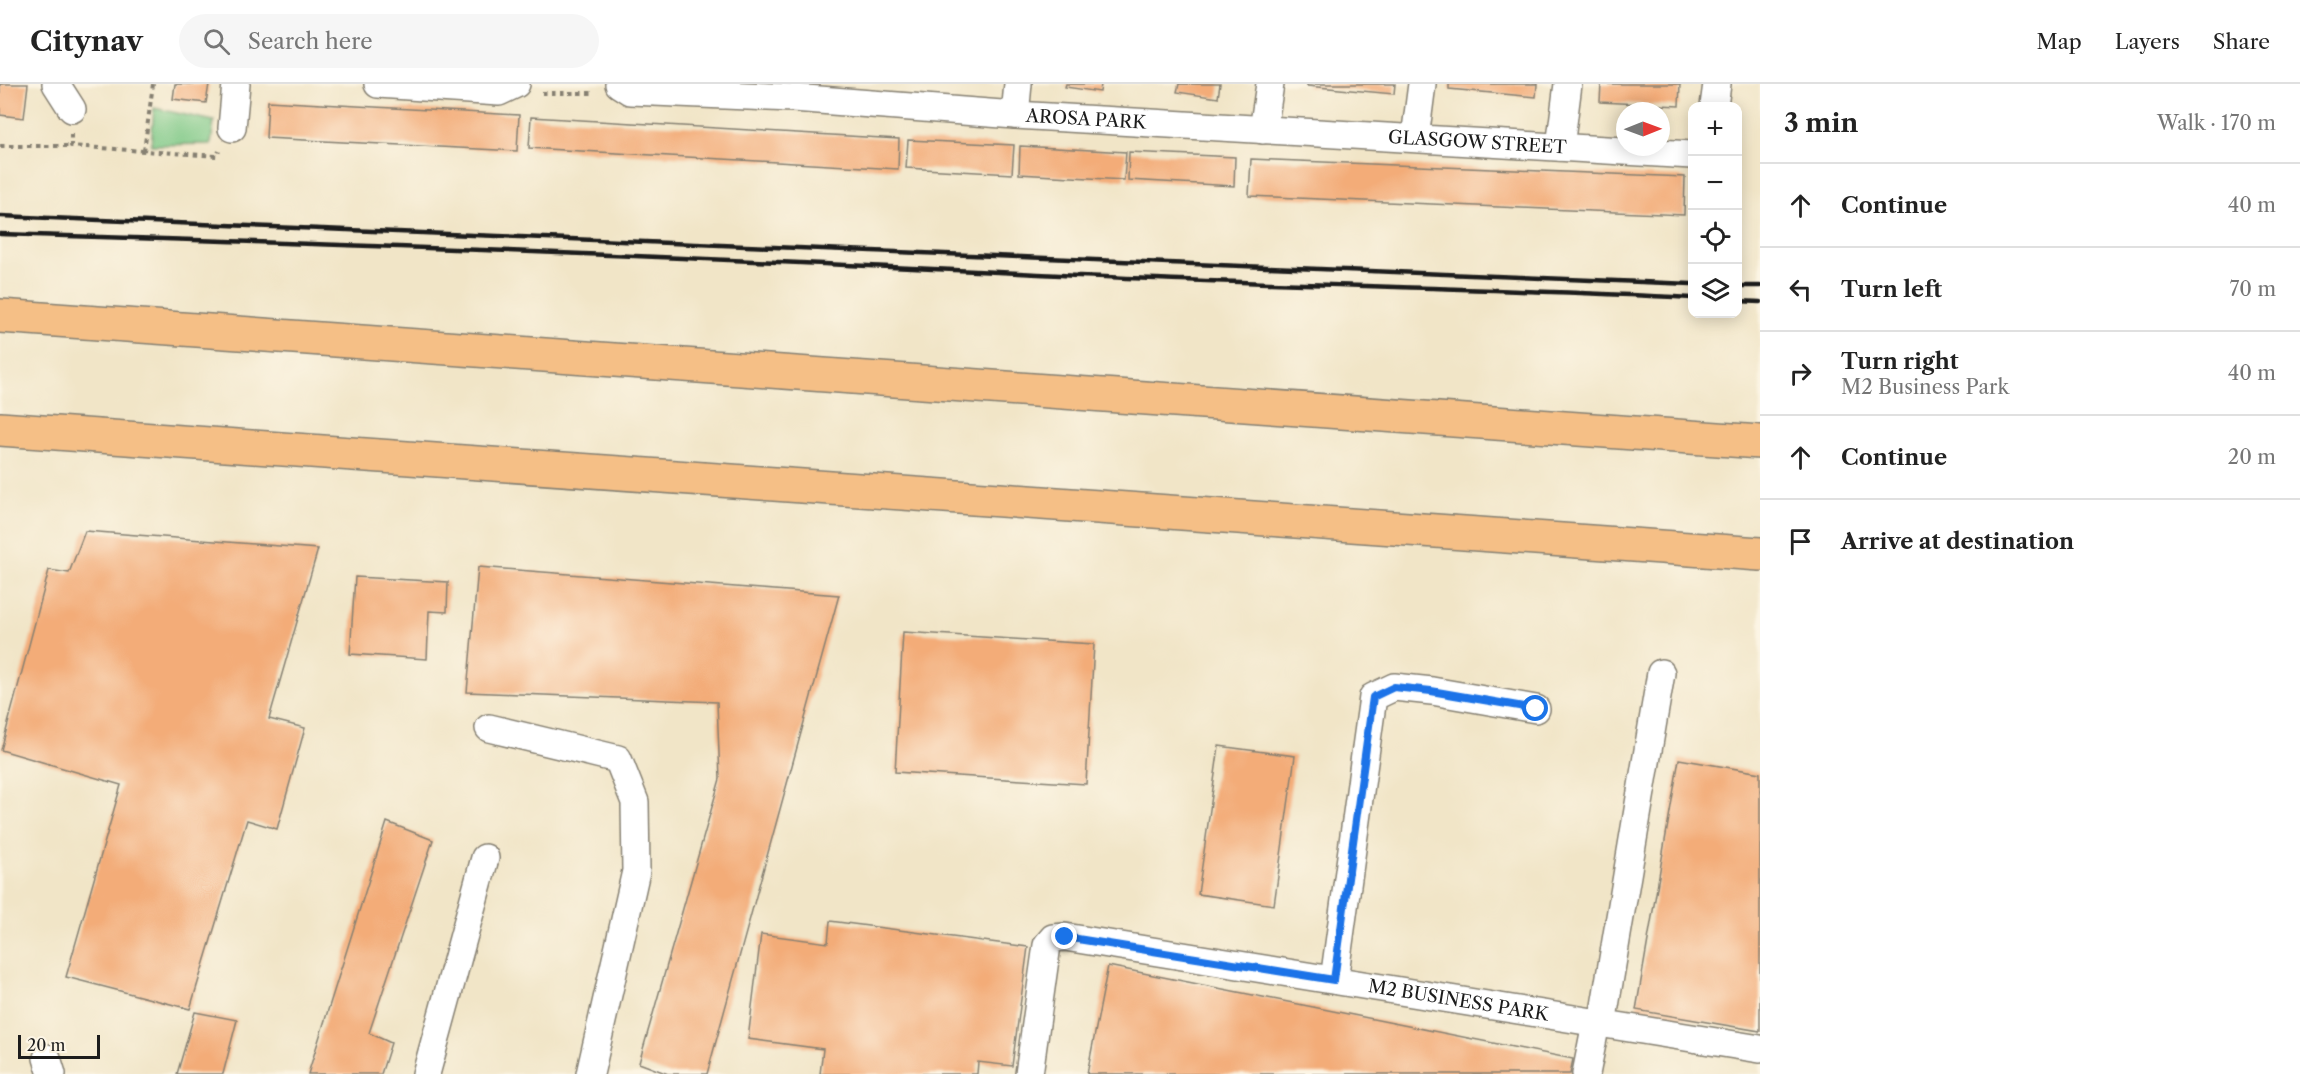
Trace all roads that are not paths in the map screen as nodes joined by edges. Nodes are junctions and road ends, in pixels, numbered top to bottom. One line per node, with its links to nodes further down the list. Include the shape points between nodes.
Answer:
1 (56, 84): 13 (street)
2 (236, 84): 15 (street)
3 (378, 84): 10 (street, via 499,92)
4 (620, 84): 11 (street, AROSA PARK, via 630,91)
5 (1018, 84): 14 (street)
6 (1270, 84): 16 (street)
7 (1422, 84): 17 (street)
8 (1568, 84): 18 (street)
9 (1717, 84): 12 (street)
10 (524, 86)
11 (793, 91): 14 (street, AROSA PARK, via 907,108)
12 (1715, 102)
13 (72, 109)
14 (1015, 115): 16 (street, AROSA PARK)
15 (231, 128)
16 (1263, 130): 17 (street, GLASGOW STREET)
17 (1414, 138): 18 (street, GLASGOW STREET)
18 (1560, 147): 19 (street, GLASGOW STREET)
19 (1688, 155)
20 (0, 316): 22 (highway)
21 (0, 429): 23 (highway)
22 (1760, 442)
23 (1760, 554)
24 (1661, 673): 29 (street)
25 (1536, 709): 28 (street, via 1394,687 1373,697)
26 (489, 728): 32 (street, via 618,759 635,802 636,871)
27 (485, 858): 31 (street)
28 (1334, 980): 29 (street, M2 BUSINESS PARK); 33 (street, M2 BUSINESS PARK, via 1053,938 1047,945)
29 (1599, 1024): 30 (street, M2 BUSINESS PARK); 34 (street)
30 (1760, 1049)
31 (426, 1074)
32 (590, 1074)
33 (1029, 1074)
34 (1586, 1074)

